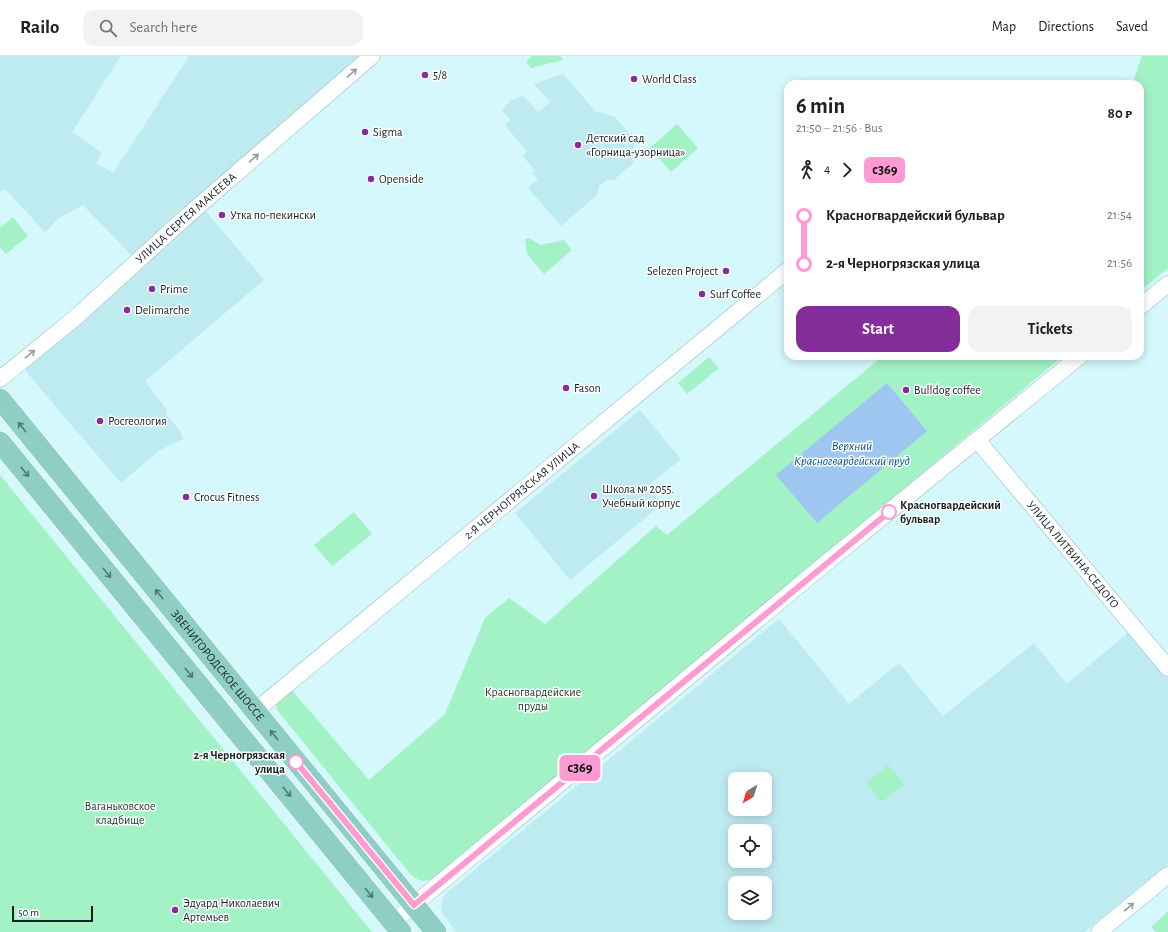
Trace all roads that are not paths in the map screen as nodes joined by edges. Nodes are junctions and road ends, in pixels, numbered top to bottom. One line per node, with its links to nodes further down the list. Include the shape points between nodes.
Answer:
1 (372, 56): 6 (street, УЛИЦА СЕРГЕЯ МАКЕЕВА, one-way to 1, via 75,318 193,211)
2 (784, 273): 11 (street, 2-Я ЧЕРНОГРЯЗСКАЯ УЛИЦА)
3 (1168, 284): 4 (street)
4 (1144, 304)
5 (1075, 360): 8 (street)
6 (0, 379)
7 (0, 399): 11 (main road, ЗВЕНИГОРОДСКОЕ ШОССЕ, one-way to 7)
8 (978, 441): 10 (street, УЛИЦА ЛИТВИНА-СЕДОГО); 13 (street, via 826,563)
9 (0, 442): 14 (main road, one-way to 14)
10 (1168, 668)
11 (255, 711): 13 (main road, ЗВЕНИГОРОДСКОЕ ШОССЕ, one-way to 11)
12 (1168, 875): 16 (street, one-way to 12)
13 (414, 905): 14 (street); 15 (main road, ЗВЕНИГОРОДСКОЕ ШОССЕ)
14 (397, 927)
15 (436, 932)
16 (1099, 932)

